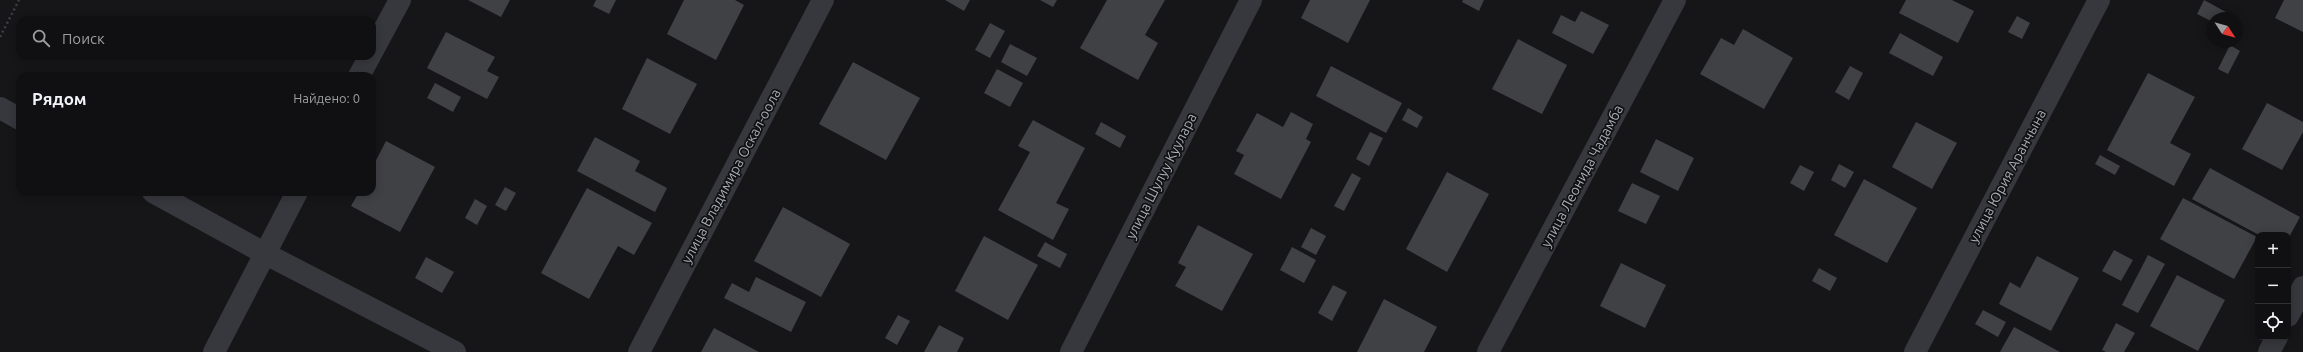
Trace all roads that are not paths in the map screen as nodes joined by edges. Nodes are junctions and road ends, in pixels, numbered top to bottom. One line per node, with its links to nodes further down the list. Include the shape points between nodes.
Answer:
1 (400, 0): 6 (street)
2 (823, 0): 19 (street, улица Владимира Оскал-оола)
3 (1251, 0): 20 (street, улица Шулуу Куулара)
4 (1675, 0): 21 (street, улица Леонида Чадамба)
5 (2099, 0): 22 (street, улица Юрия Аранчына)
6 (376, 45)
7 (368, 60): 8 (street)
8 (361, 72)
9 (0, 108): 10 (street)
10 (16, 117)
11 (160, 196): 13 (street)
12 (295, 196): 13 (street)
13 (264, 253): 17 (street); 18 (street)
14 (2303, 287): 15 (street)
15 (2291, 310)
16 (2275, 340): 23 (street)
17 (214, 352)
18 (455, 352)
19 (639, 352)
20 (1071, 352)
21 (1488, 352)
22 (1915, 352)
23 (2269, 352)

